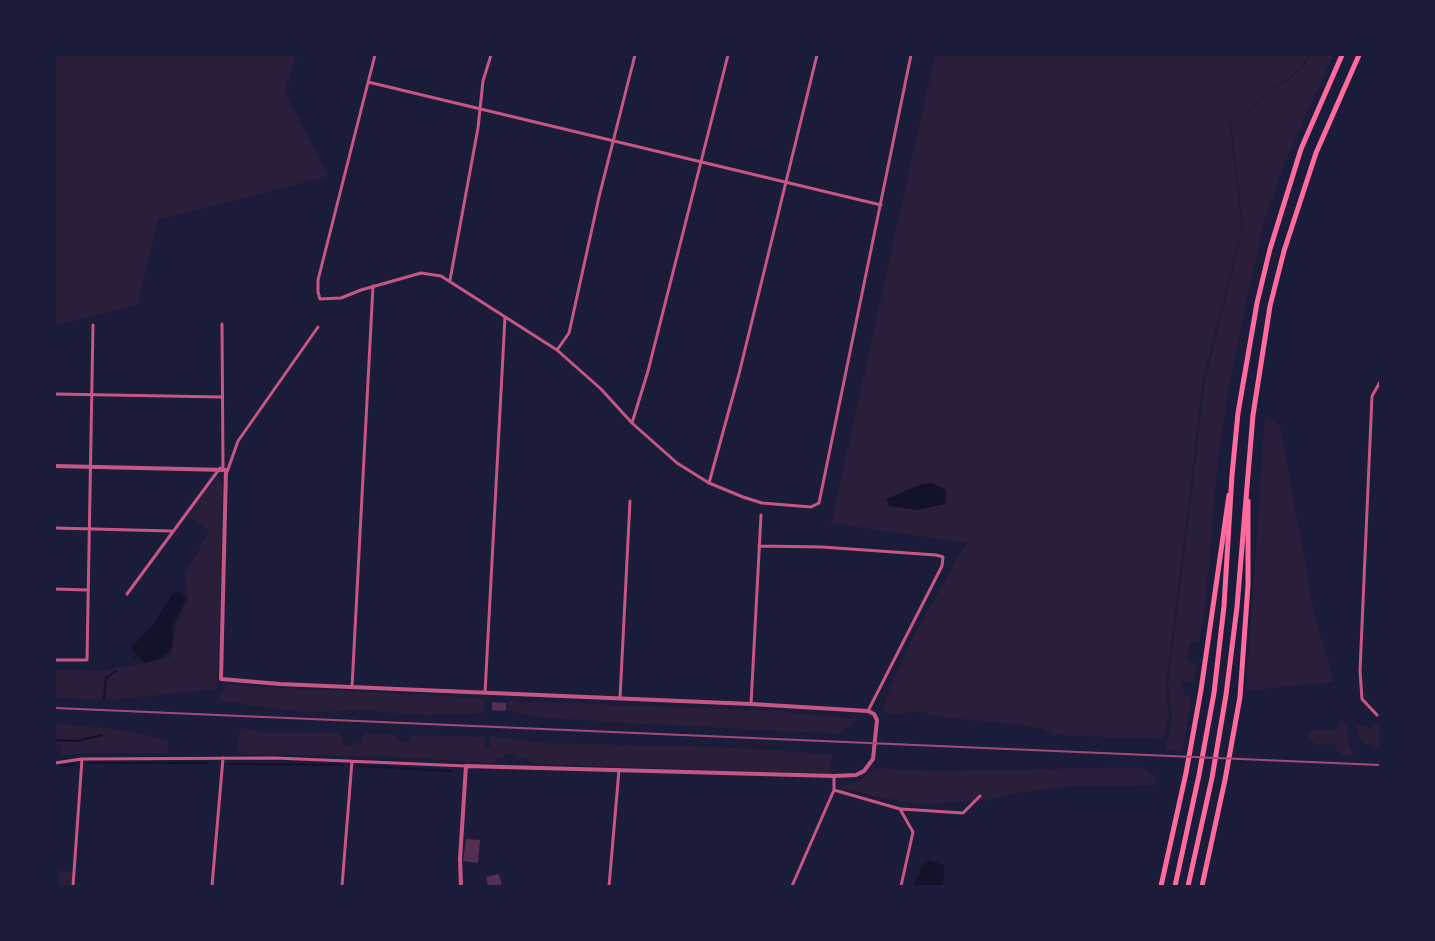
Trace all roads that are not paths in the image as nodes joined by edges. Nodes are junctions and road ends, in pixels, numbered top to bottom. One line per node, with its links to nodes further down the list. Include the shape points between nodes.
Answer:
1 (375, 55): 9 (street)
2 (491, 55): 10 (street, via 483,81)
3 (635, 55): 11 (street)
4 (728, 55): 12 (street)
5 (817, 55): 13 (street)
6 (911, 55): 14 (street)
7 (1342, 55): 31 (main road, via 1301,149 1256,302 1244,368)
8 (1359, 55): 32 (main road, via 1316,153 1284,251 1259,371)
9 (368, 82): 10 (street); 16 (street, via 318,280 318,292 320,298 341,298)
10 (481, 109): 11 (street); 15 (street)
11 (613, 141): 12 (street); 21 (street, via 569,333)
12 (700, 162): 13 (street); 26 (street)
13 (784, 182): 14 (street); 33 (street)
14 (881, 204): 33 (street, via 819,503 811,507 762,503)
15 (450, 280): 16 (street, via 422,273); 17 (street)
16 (373, 286): 44 (street)
17 (505, 316): 21 (street); 45 (street)
18 (222, 324): 25 (street)
19 (93, 325): 24 (street)
20 (318, 327): 30 (street, via 238,441)
21 (557, 350): 26 (street, via 601,388)
22 (1380, 382): 49 (street, via 1372,396 1360,671 1362,699)
23 (55, 394): 24 (street)
24 (92, 394): 25 (street); 28 (street)
25 (222, 397): 29 (street)
26 (632, 423): 33 (street, via 677,463)
27 (55, 466): 28 (street)
28 (89, 467): 29 (street); 37 (street)
29 (221, 468): 30 (street); 38 (street)
30 (227, 473): 44 (street, via 221,679)
31 (1232, 475): 67 (main road, via 1201,690); 68 (main road, via 1224,606 1214,693)
32 (1248, 476): 69 (main road, via 1226,695); 70 (main road, via 1248,585 1240,697)
33 (710, 483)
34 (630, 501): 46 (street)
35 (761, 515): 39 (street)
36 (55, 528): 37 (street)
37 (90, 528): 38 (street); 41 (street)
38 (172, 531): 42 (street)
39 (759, 546): 47 (street); 48 (street, via 822,547 943,557 942,566)
40 (55, 589): 41 (street)
41 (88, 590): 43 (street, via 87,660)
42 (127, 594)
43 (55, 660)
44 (352, 687): 45 (street)
45 (485, 693): 46 (street)
46 (620, 698): 47 (street)
47 (751, 704): 48 (street)
48 (868, 711): 56 (street, via 878,720 873,758 864,771 856,775)
49 (1377, 715)
50 (82, 758): 51 (street); 53 (street); 60 (street)
51 (223, 758): 52 (street); 61 (street)
52 (352, 761): 54 (street); 62 (street)
53 (55, 763)
54 (466, 766): 55 (street); 63 (street, via 460,859)
55 (619, 770): 56 (street); 64 (street)
56 (834, 776): 57 (street)
57 (834, 790): 59 (street); 65 (street)
58 (980, 796): 59 (street, via 963,813)
59 (900, 809): 66 (street, via 913,832)
60 (74, 886)
61 (212, 886)
62 (342, 886)
63 (462, 886)
64 (609, 886)
65 (792, 886)
66 (901, 886)
67 (1161, 886)
68 (1175, 886)
69 (1188, 886)
70 (1202, 886)

